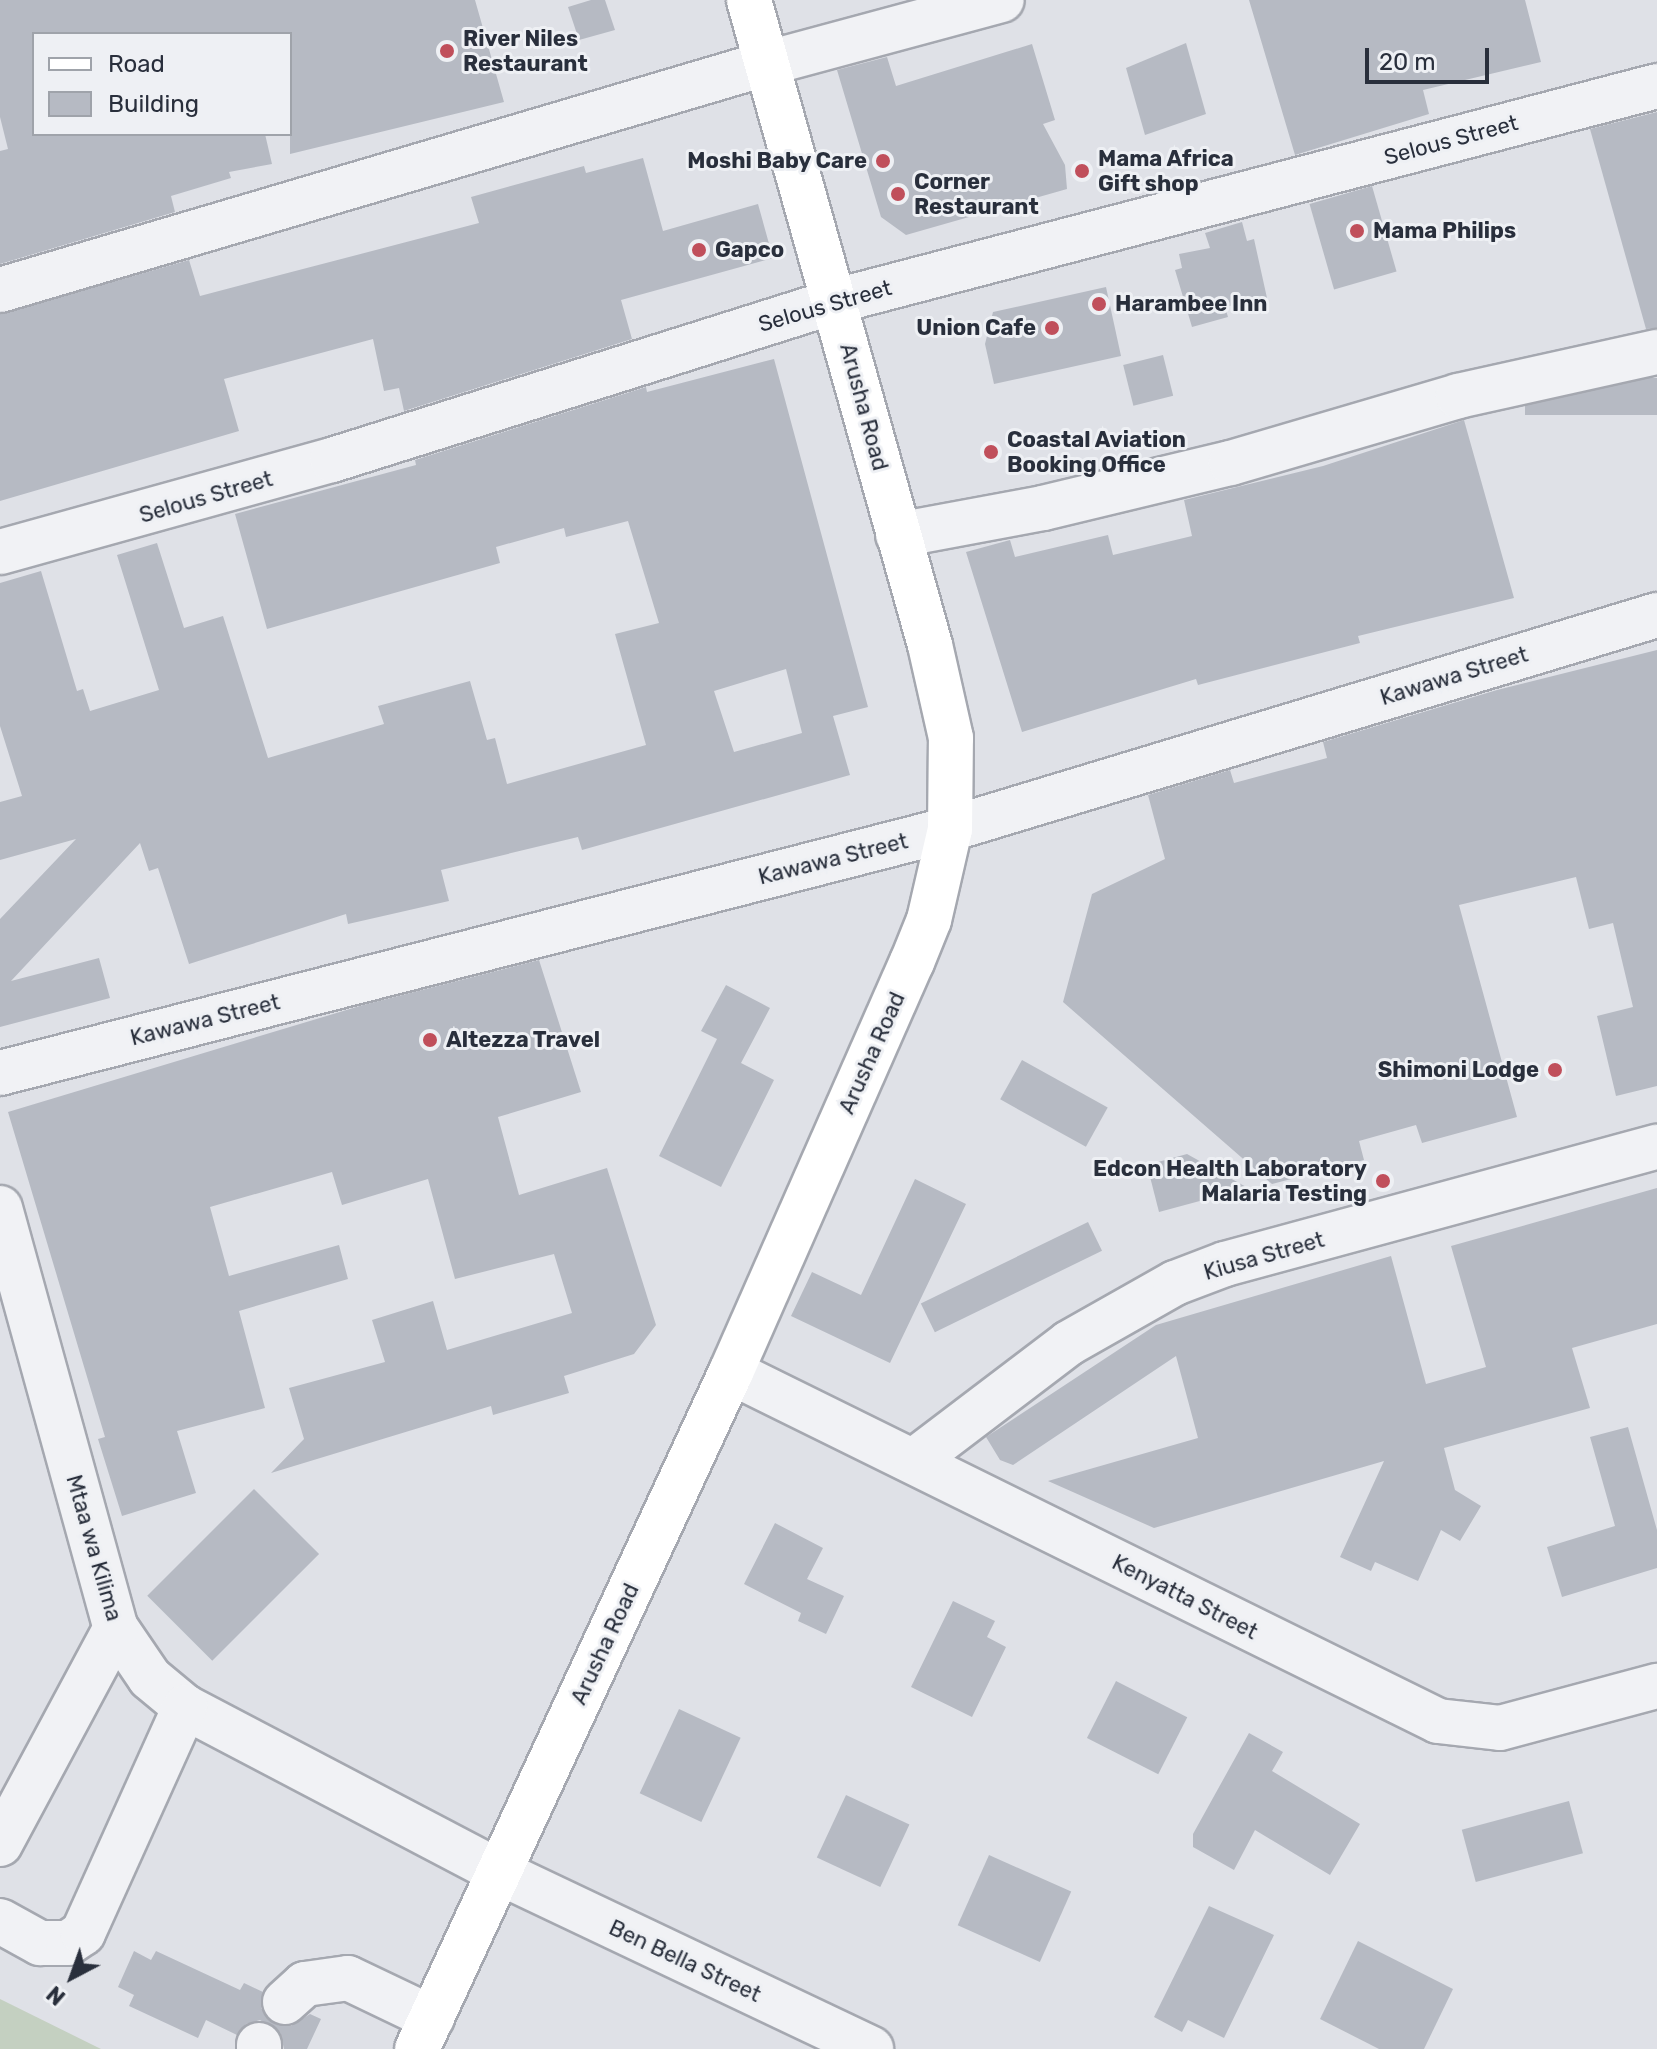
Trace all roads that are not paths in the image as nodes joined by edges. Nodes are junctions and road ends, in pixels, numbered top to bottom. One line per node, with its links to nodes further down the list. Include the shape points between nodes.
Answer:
1 (749, 0): 3 (main road, Arusha Road)
2 (1002, 0): 3 (street)
3 (768, 63): 5 (street); 6 (main road, Arusha Road)
4 (1657, 86): 6 (street, Selous Street)
5 (0, 290)
6 (836, 301): 8 (main road, Arusha Road); 9 (street, Selous Street, via 332,460)
7 (1657, 352): 8 (street, via 1458,396 1202,470)
8 (898, 535): 11 (main road, Arusha Road, via 951,738)
9 (0, 552)
10 (1657, 615): 11 (street, Kawawa Street)
11 (950, 829): 12 (street, Kawawa Street); 15 (main road, Arusha Road, via 929,920)
12 (0, 1073)
13 (1657, 1147): 16 (street, Kiusa Street, via 1225,1264 1175,1283 1069,1343)
14 (2, 1225): 17 (street, Mtaa wa Kilima)
15 (731, 1372): 16 (street, Kenyatta Street); 21 (main road, Arusha Road)
16 (915, 1460): 18 (street, Kenyatta Street, via 1438,1721 1500,1728)
17 (116, 1628): 19 (street, Mtaa wa Kilima, via 150,1678); 20 (street)
18 (1657, 1686)
19 (185, 1707): 21 (street, Mtaa wa Kilima); 22 (street, via 83,1933 68,1943 40,1943)
20 (0, 1844)
21 (499, 1872): 24 (main road, Arusha Road); 25 (street, Ben Bella Street)
22 (0, 1921)
23 (285, 2002): 24 (street, via 305,1984 348,1978)
24 (424, 2033)
25 (871, 2049)

